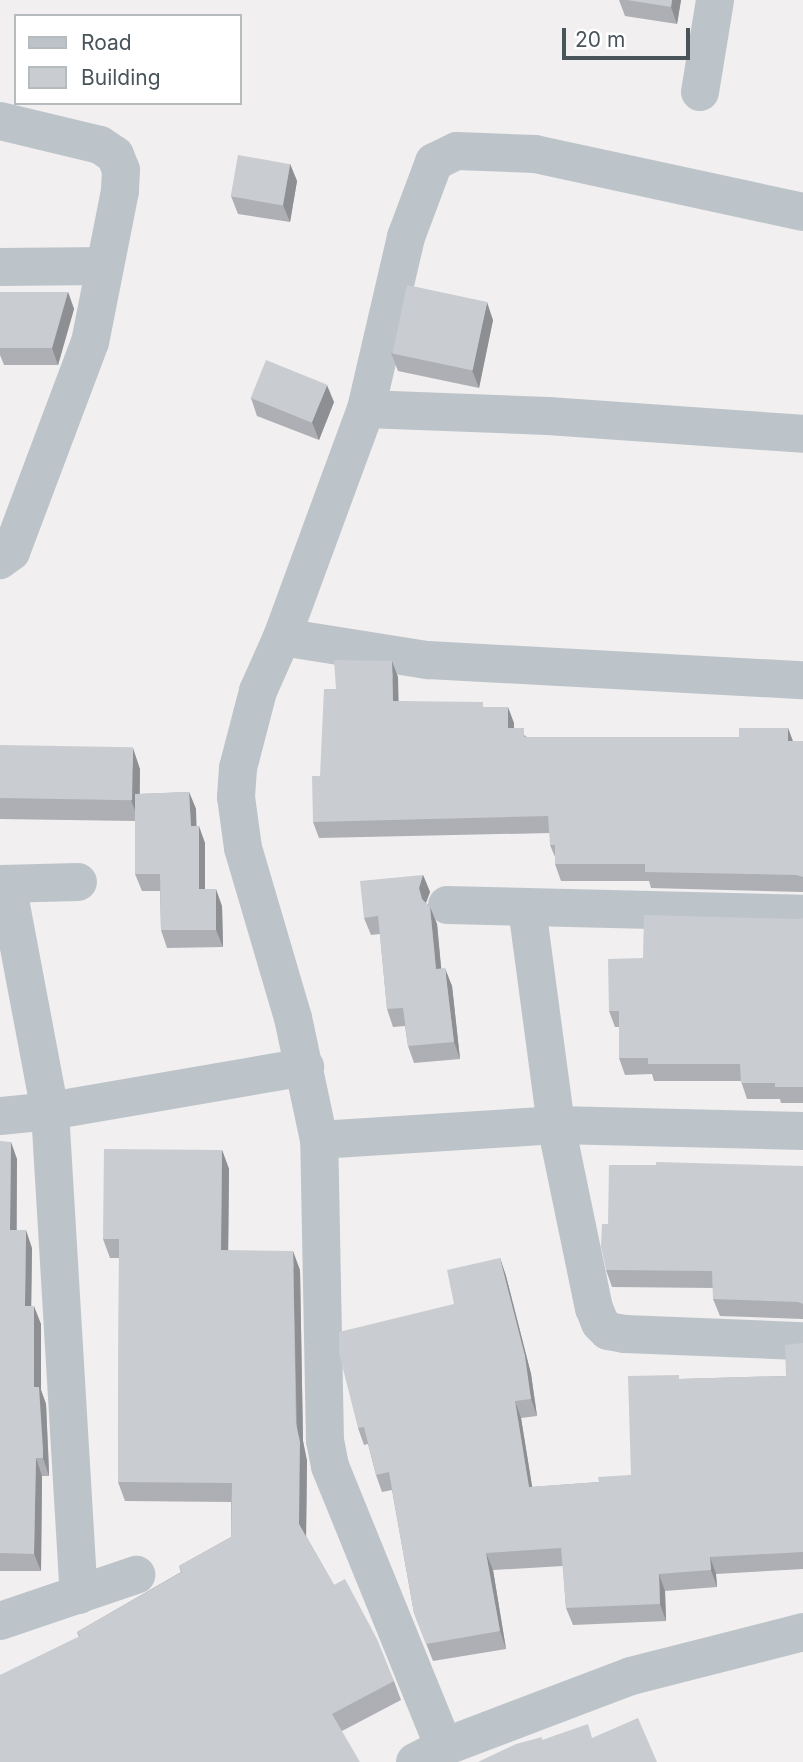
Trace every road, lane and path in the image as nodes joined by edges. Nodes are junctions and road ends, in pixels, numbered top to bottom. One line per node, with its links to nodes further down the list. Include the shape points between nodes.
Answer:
1 (715, 0): 2 (street)
2 (700, 92)
3 (0, 121): 5 (street, via 100,145 115,155 121,170 120,191)
4 (803, 212): 7 (street, via 535,154 457,151 443,156 434,162 405,237)
5 (105, 266): 6 (street); 9 (street, via 90,342 11,552)
6 (0, 267)
7 (366, 409): 8 (street); 10 (street)
8 (803, 434)
9 (0, 560)
10 (282, 637): 11 (street, via 428,660); 17 (street, via 258,691 238,768 236,796 243,848)
11 (803, 680)
12 (78, 882): 13 (street)
13 (3, 884): 18 (street)
14 (447, 905): 15 (street)
15 (527, 908): 16 (street); 20 (street)
16 (803, 914)
17 (305, 1067): 18 (street); 22 (street)
18 (50, 1111): 19 (street); 25 (street)
19 (0, 1116)
20 (556, 1125): 21 (street); 22 (street); 23 (street, via 594,1308 608,1331)
21 (803, 1131)
22 (320, 1140): 28 (street, via 328,1454)
23 (803, 1341)
24 (136, 1575): 25 (street)
25 (79, 1595): 26 (street)
26 (0, 1621)
27 (803, 1632): 28 (street, via 631,1676)
28 (429, 1754)

